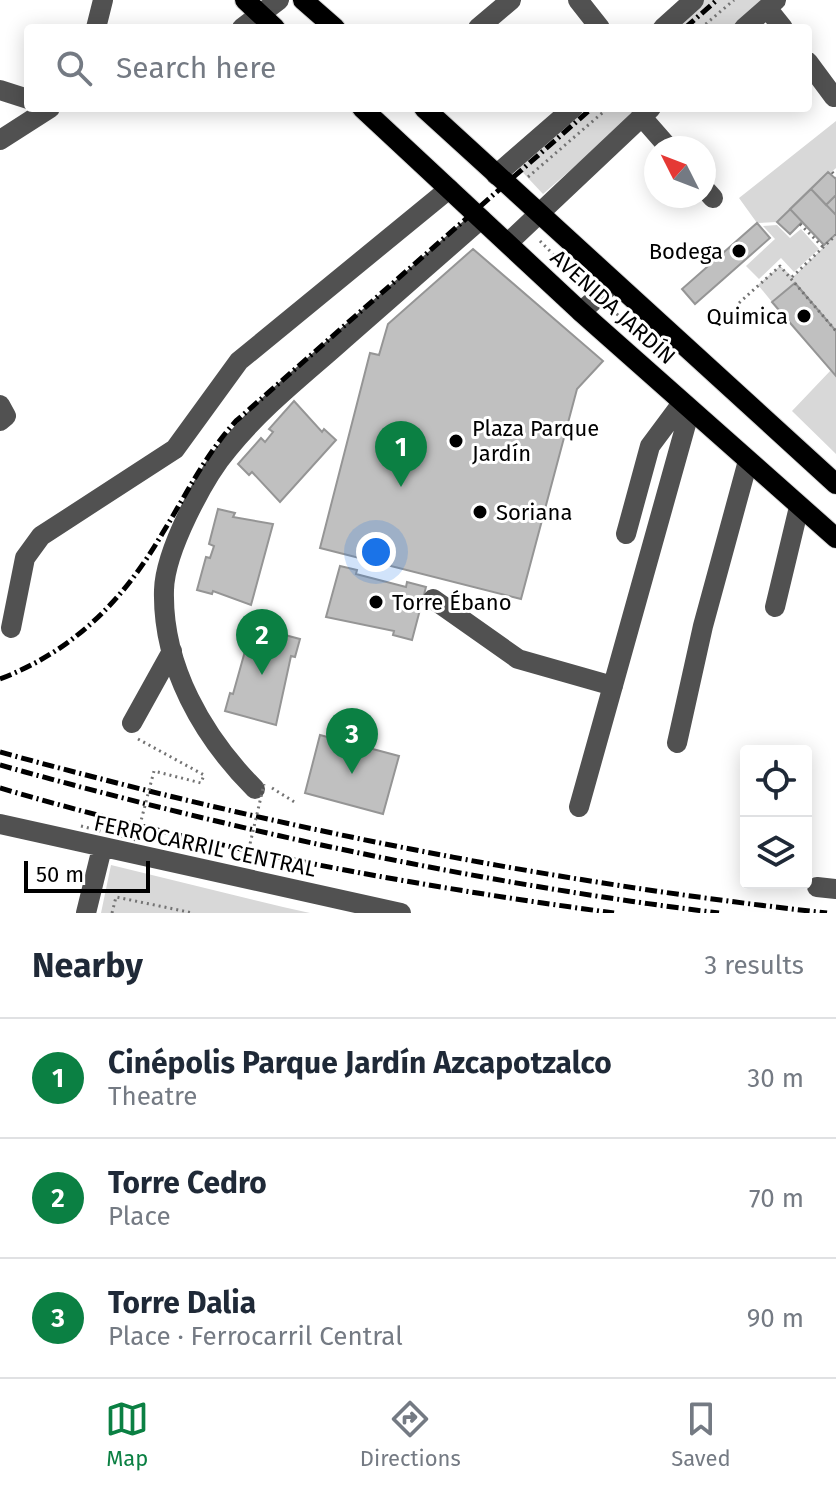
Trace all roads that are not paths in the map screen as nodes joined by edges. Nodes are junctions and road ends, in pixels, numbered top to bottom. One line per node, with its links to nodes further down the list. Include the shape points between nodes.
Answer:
1 (103, 0): 9 (street)
2 (279, 0): 8 (street)
3 (303, 0): 10 (main road)
4 (511, 0): 11 (street)
5 (578, 0): 12 (street)
6 (694, 0): 13 (street)
7 (772, 4): 14 (street); 15 (street)
8 (260, 14)
9 (97, 24)
10 (330, 24)
11 (483, 24)
12 (597, 24)
13 (667, 24)
14 (749, 24)
15 (781, 24)
16 (812, 67): 18 (street)
17 (0, 90): 19 (street)
18 (834, 97)
19 (24, 98)
20 (44, 112): 26 (street)
21 (366, 112): 28 (main road, AVENIDA JARDÍN)
22 (428, 112): 27 (main road, AVENIDA JARDÍN)
23 (568, 112): 27 (street)
24 (646, 112): 25 (street); 29 (street)
25 (661, 136)
26 (0, 140)
27 (496, 175): 29 (main road, AVENIDA JARDÍN)
28 (449, 189): 30 (main road, AVENIDA JARDÍN); 44 (street, via 239,361 175,449 33,545 25,558)
29 (539, 212): 31 (street); 32 (main road, AVENIDA JARDÍN)
30 (481, 219): 31 (main road, AVENIDA JARDÍN); 45 (street, via 265,409 212,471 179,535 164,588)
31 (508, 243): 33 (main road, AVENIDA JARDÍN)
32 (614, 282): 33 (street); 38 (main road, AVENIDA JARDÍN)
33 (581, 312): 35 (main road, AVENIDA JARDÍN)
34 (0, 405): 36 (street, via 6,416)
35 (686, 406): 37 (main road, AVENIDA JARDÍN); 40 (street, via 650,446); 46 (street)
36 (0, 421)
37 (748, 461): 39 (main road, AVENIDA JARDÍN); 48 (street)
38 (836, 484)
39 (799, 507): 41 (main road, AVENIDA JARDÍN); 43 (street)
40 (626, 534)
41 (836, 538)
42 (433, 599): 46 (street, via 518,659)
43 (775, 607)
44 (11, 628)
45 (172, 651): 47 (street); 49 (street, via 190,702 225,759)
46 (613, 686): 50 (street)
47 (132, 723)
48 (677, 743)
49 (260, 786)
50 (579, 807)
51 (0, 824): 52 (street, FERROCARRIL CENTRAL)
52 (102, 848): 53 (street); 54 (street, FERROCARRIL CENTRAL)
53 (86, 913)
54 (401, 913)

